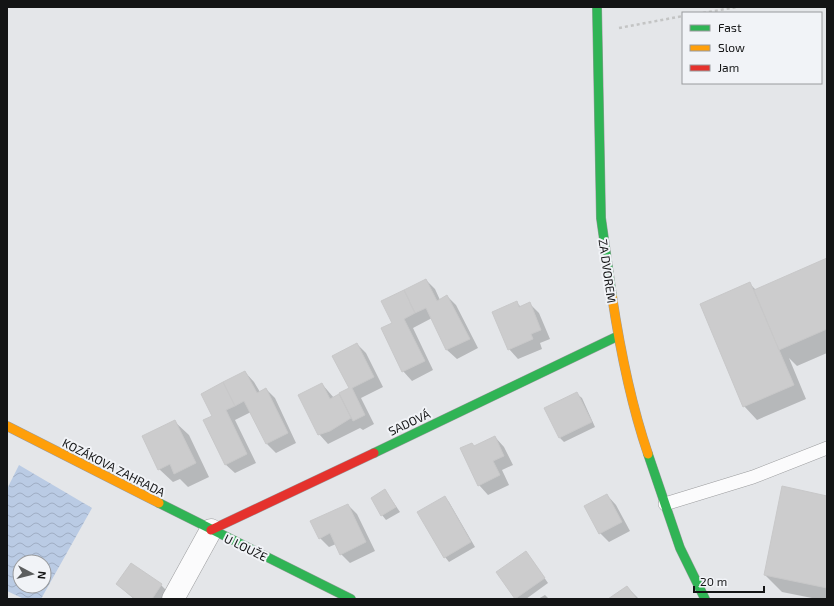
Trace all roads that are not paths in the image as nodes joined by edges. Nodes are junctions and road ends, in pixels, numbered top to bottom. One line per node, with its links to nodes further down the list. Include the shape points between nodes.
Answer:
1 (597, 7): 2 (street, ZA DVOREM, via 601,218)
2 (618, 336): 5 (street, ZA DVOREM, via 642,436); 6 (street, SADOVÁ)
3 (7, 426): 6 (street, KOZÁKOVA ZAHRADA)
4 (827, 448): 5 (lane, via 753,477)
5 (665, 504): 9 (street, ZA DVOREM, via 680,548)
6 (211, 530): 7 (street, U LOUŽE); 8 (street, U LOUŽE)
7 (173, 599)
8 (351, 599)
9 (705, 599)

